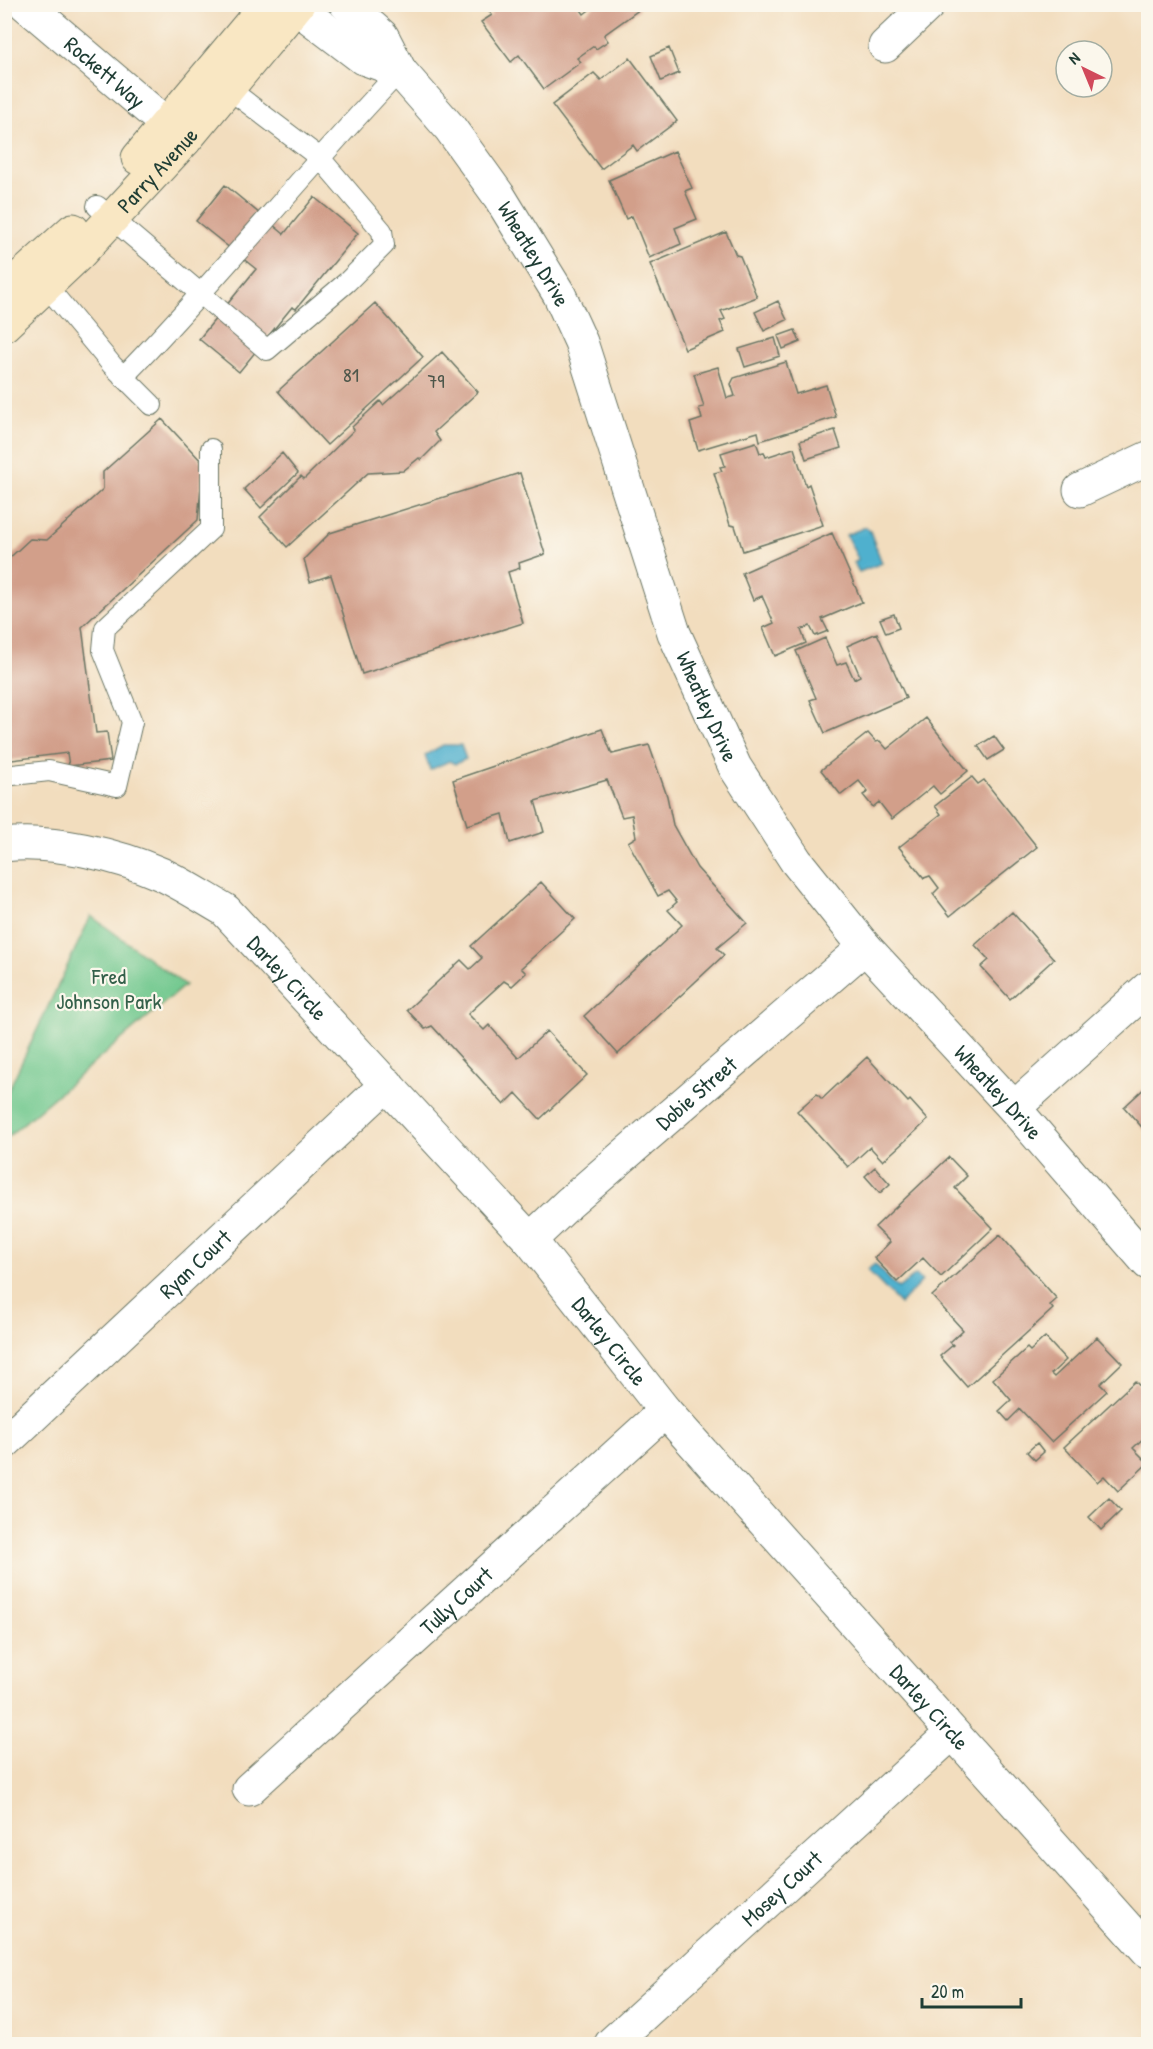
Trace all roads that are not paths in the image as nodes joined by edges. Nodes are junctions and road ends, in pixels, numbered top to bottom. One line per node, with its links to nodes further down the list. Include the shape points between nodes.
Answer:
1 (25, 4): 8 (street, Rockett Way)
2 (346, 4): 6 (street, Wheatley Drive, via 382,36)
3 (929, 4): 5 (street)
4 (288, 5): 6 (street, Wheatley Drive, via 363,58); 7 (main road, Parry Avenue)
5 (885, 46)
6 (400, 71): 9 (lane); 22 (street, Wheatley Drive, via 450,128 492,186 559,294 581,342 674,633 735,767 796,861)
7 (219, 81): 8 (main road, Parry Avenue); 9 (lane)
8 (176, 132): 10 (main road, Parry Avenue)
9 (320, 158): 13 (lane); 13 (lane, via 382,231 384,244 347,282 267,350)
10 (104, 212): 11 (main road, Parry Avenue); 13 (lane)
11 (39, 277): 12 (main road, Parry Avenue); 14 (main road, Parry Avenue); 15 (lane)
12 (4, 290)
13 (200, 294): 15 (lane)
14 (4, 325)
15 (123, 377): 16 (lane)
16 (152, 405)
17 (211, 449): 20 (lane, via 211,529 105,628 103,650 132,722 117,786 49,771)
18 (1149, 458): 19 (street)
19 (1080, 490)
20 (4, 776)
21 (4, 844): 24 (street, Darley Circle, via 24,842 98,853 160,874 225,910)
22 (865, 947): 25 (street, Wheatley Drive); 26 (street, Dobie Street)
23 (1149, 988): 25 (street)
24 (387, 1084): 26 (street, Darley Circle); 29 (street, Ryan Court)
25 (1014, 1108): 27 (street, Wheatley Drive)
26 (530, 1240): 28 (street, Darley Circle)
27 (1149, 1263)
28 (665, 1411): 30 (street, Darley Circle); 31 (street, Tully Court)
29 (4, 1443)
30 (952, 1733): 32 (street, Darley Circle); 33 (street, Mosey Court)
31 (249, 1790)
32 (1149, 1951)
33 (611, 2044)

